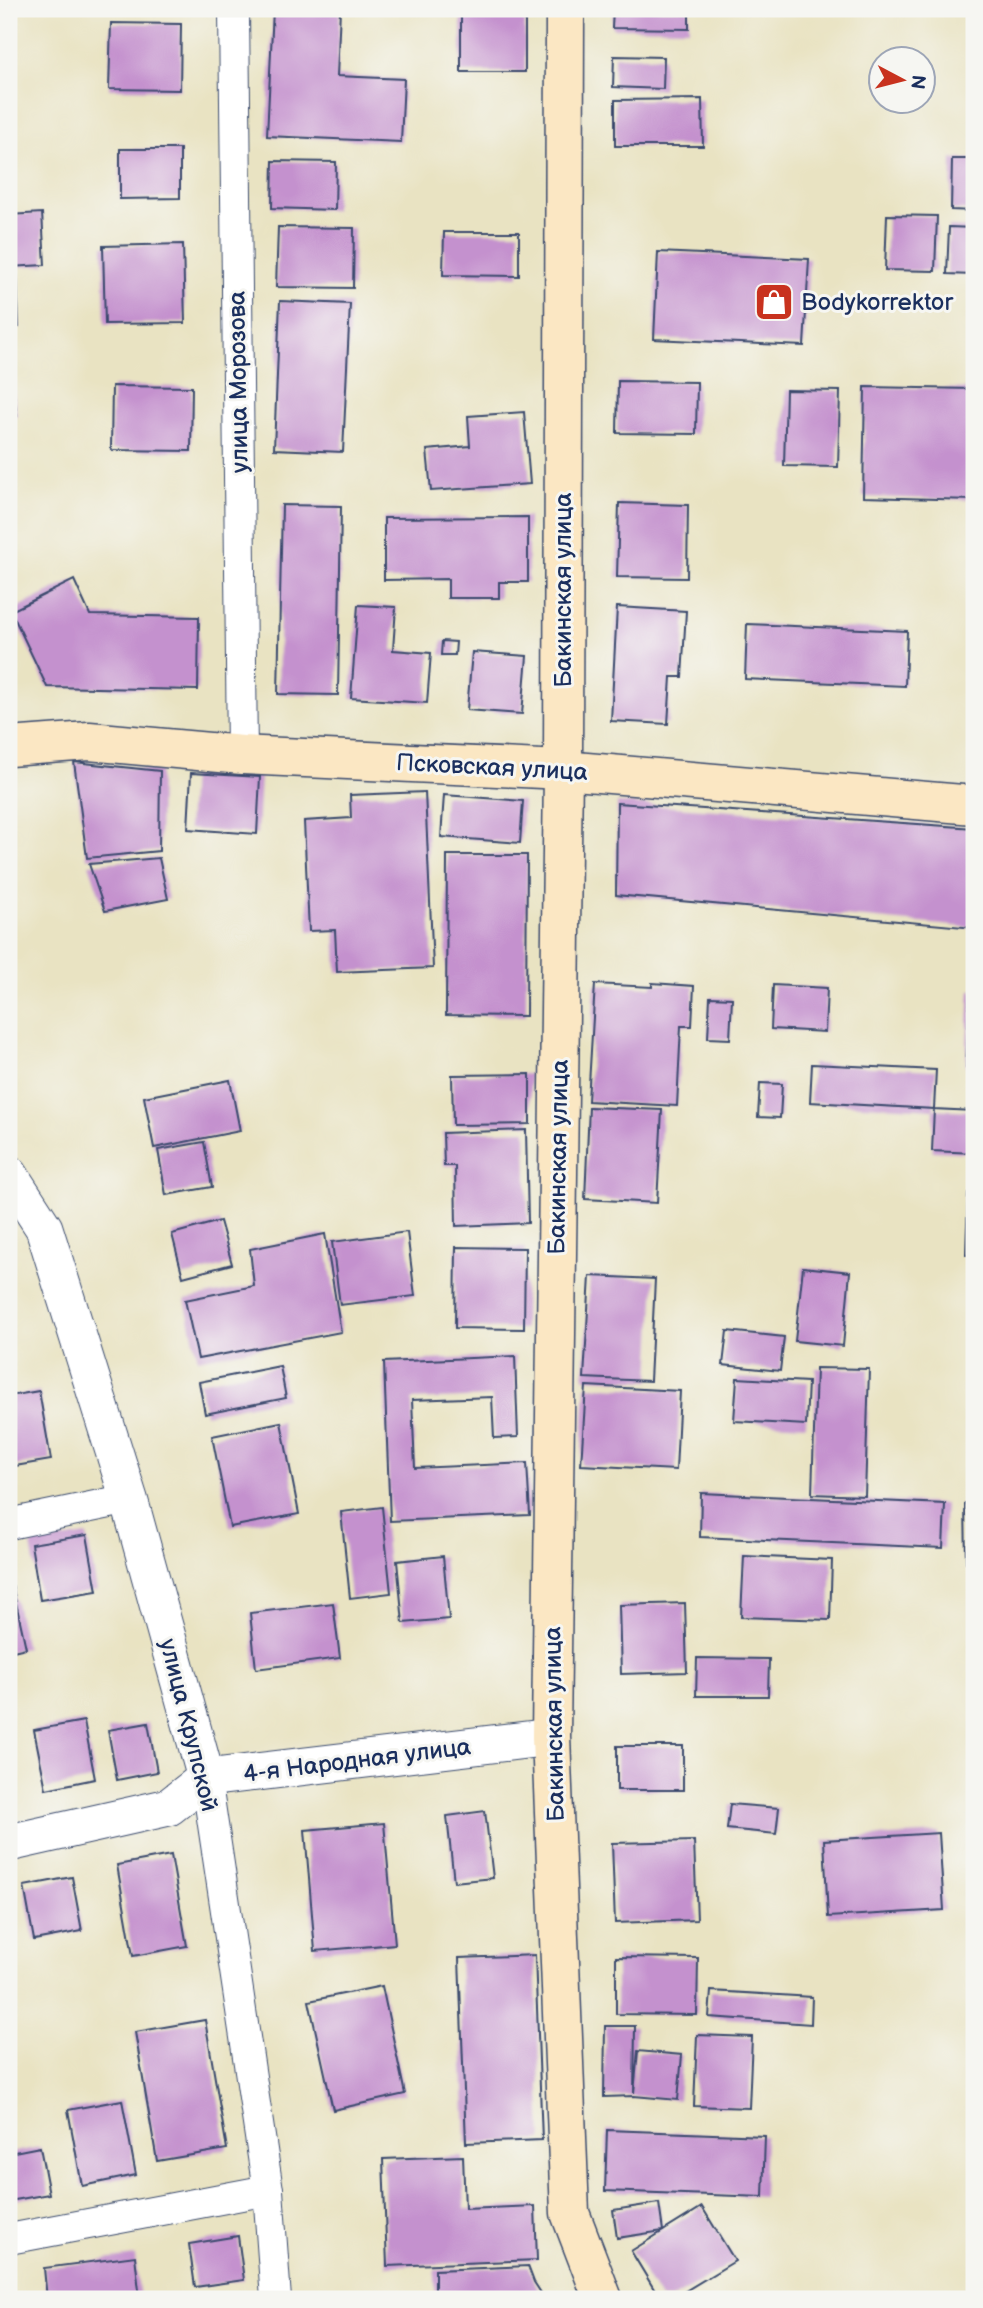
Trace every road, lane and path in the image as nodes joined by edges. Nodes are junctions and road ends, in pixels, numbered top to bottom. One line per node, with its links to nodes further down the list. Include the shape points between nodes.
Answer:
1 (234, 9): 4 (street, улица Морозова)
2 (565, 9): 5 (main road, Бакинская улица)
3 (9, 747): 4 (main road, Псковская улица, via 89,741)
4 (242, 754): 5 (main road, Псковская улица)
5 (563, 769): 6 (main road, Псковская улица); 10 (main road, Бакинская улица)
6 (974, 804)
7 (9, 1174): 8 (street, улица Крупской, via 44,1227)
8 (129, 1499): 9 (street); 11 (street, улица Крупской)
9 (9, 1524)
10 (551, 1737): 11 (street, 4-я Народная улица); 16 (main road, Бакинская улица, via 570,2213)
11 (206, 1778): 12 (street, via 169,1807); 13 (street, улица Крупской)
12 (9, 1843)
13 (268, 2190): 14 (street); 15 (street, улица Крупской)
14 (9, 2239)
15 (276, 2299)
16 (603, 2299)

